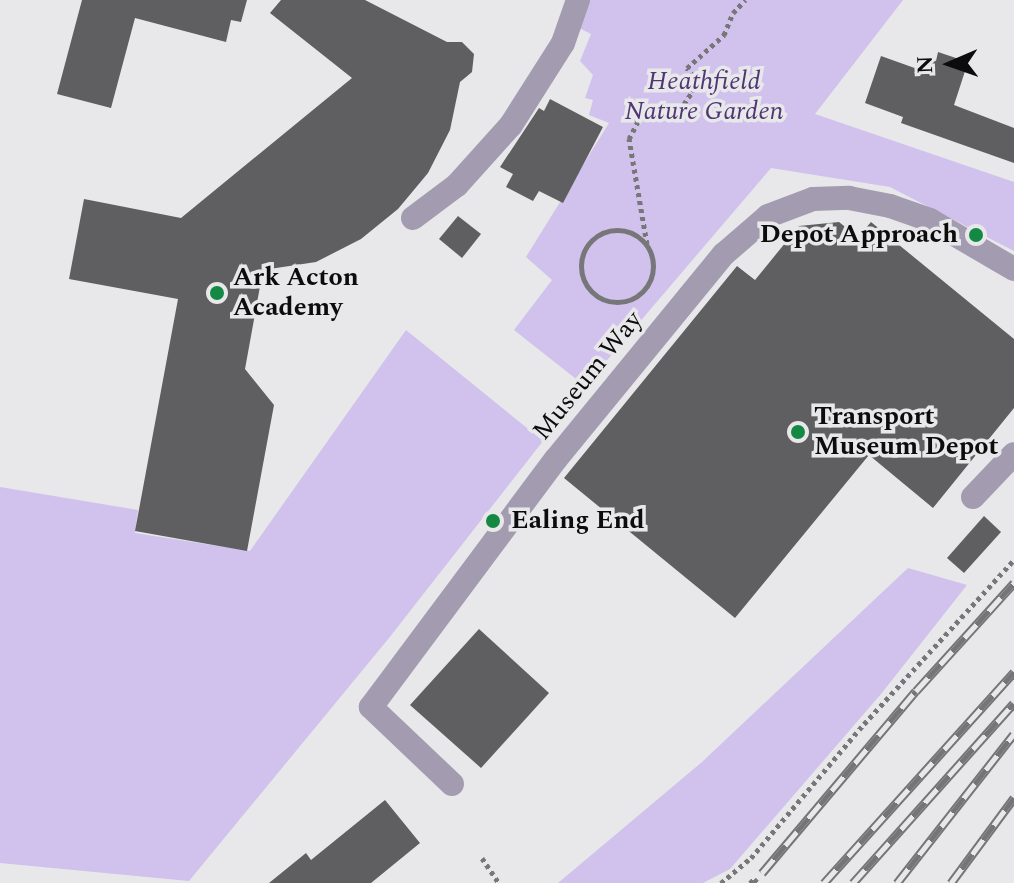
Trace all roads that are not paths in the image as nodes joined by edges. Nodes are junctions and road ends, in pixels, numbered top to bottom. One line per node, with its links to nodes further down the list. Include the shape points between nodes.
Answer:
1 (578, 0): 2 (lane, via 563,43 511,125 457,185)
2 (413, 218)
3 (1014, 269): 6 (lane, Museum Way, via 930,220 849,198 813,199 768,216 724,254 556,459 371,707)
4 (1014, 454): 5 (lane)
5 (973, 497)
6 (452, 784)

